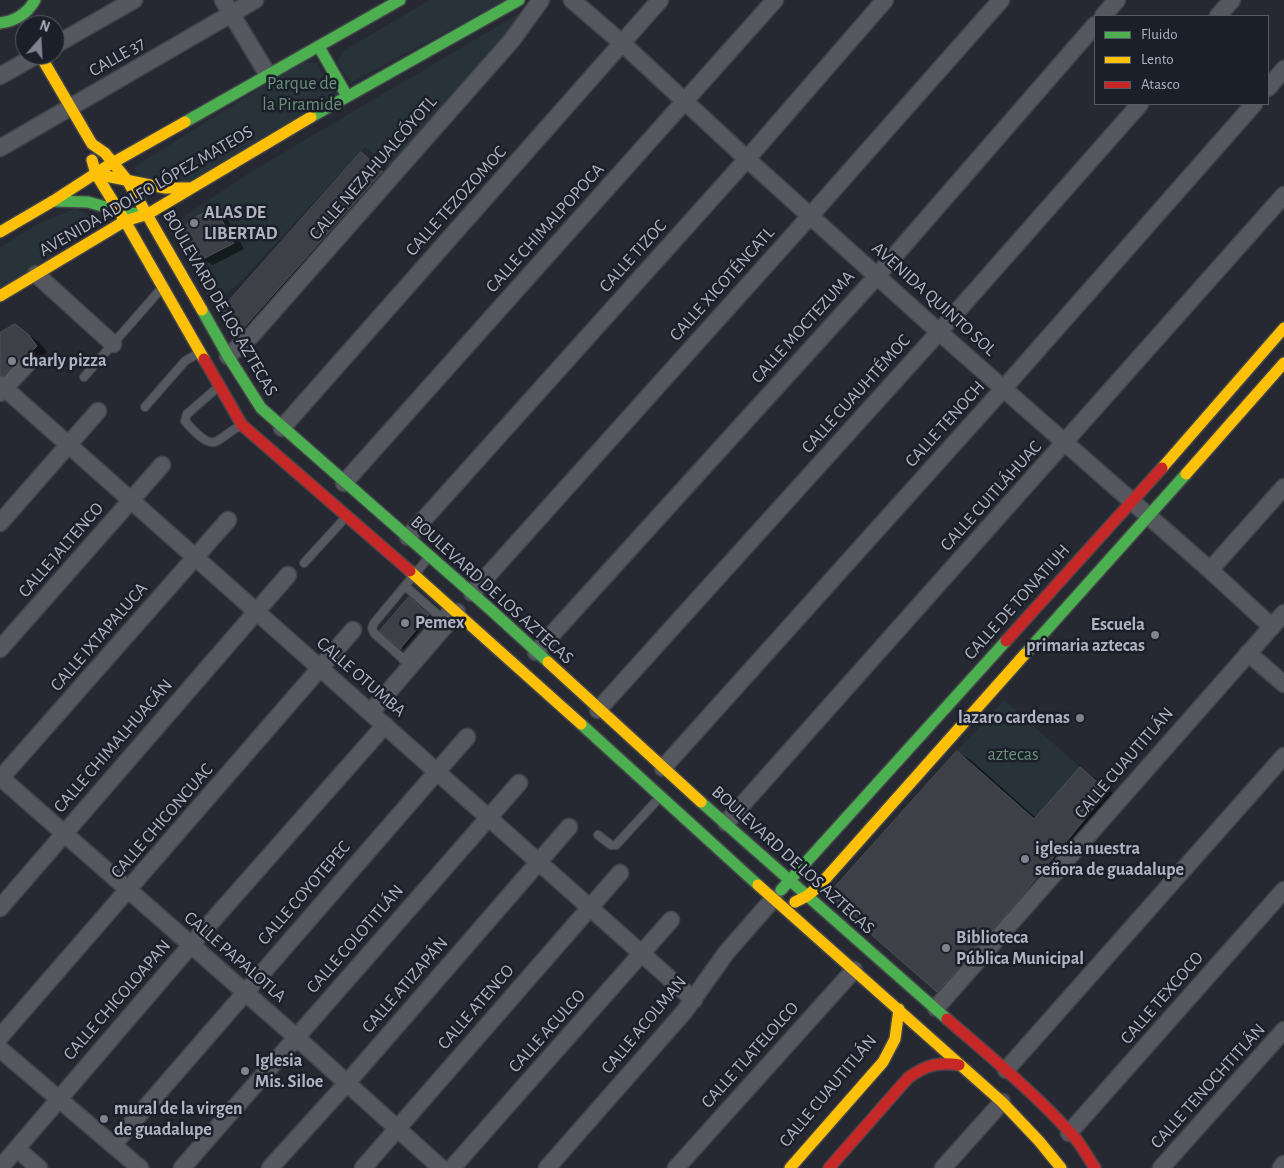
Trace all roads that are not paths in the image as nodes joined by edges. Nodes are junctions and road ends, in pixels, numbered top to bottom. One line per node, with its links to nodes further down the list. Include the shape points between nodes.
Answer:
1 (35, 0): 16 (main road)
2 (134, 0): 22 (street)
3 (222, 0): 15 (street)
4 (255, 0): 15 (street, CALLE 37)
5 (400, 0): 24 (main road)
6 (519, 0): 31 (main road, AVENIDA ADOLFO LÓPEZ MATEOS)
7 (541, 0): 57 (street, CALLE NEZAHUALCÓYOTL, via 512,40 252,335)
8 (572, 0): 23 (street, AVENIDA QUINTO SOL)
9 (660, 0): 23 (street, CALLE TEZOZOMOC)
10 (775, 0): 32 (street, CALLE CHIMALPOPOCA)
11 (885, 0): 38 (street, CALLE TIZOC)
12 (1001, 0): 46 (street, CALLE XICOTÉNCATL)
13 (1117, 0): 17 (street)
14 (1232, 0): 18 (street)
15 (231, 14): 28 (street); 35 (street, CALLE 37)
16 (25, 15)
17 (1104, 15)
18 (1219, 15)
19 (15, 22): 20 (main road)
20 (0, 23)
21 (1094, 26): 50 (street, CALLE MOCTEZUMA)
22 (65, 39)
23 (623, 44): 32 (street, AVENIDA QUINTO SOL); 67 (street, CALLE TEZOZOMOC)
24 (318, 47): 28 (main road); 31 (main road)
25 (20, 65): 29 (street)
26 (45, 65): 35 (main road)
27 (1284, 69): 30 (street)
28 (268, 75): 39 (main road)
29 (0, 76)
30 (1269, 87)
31 (347, 96): 42 (main road, AVENIDA ADOLFO LÓPEZ MATEOS)
32 (686, 101): 38 (street, AVENIDA QUINTO SOL); 71 (street, CALLE CHIMALPOPOCA)
33 (1139, 105): 54 (street, CALLE CUAUHTÉMOC)
34 (1253, 105): 63 (street, CALLE TENOCH)
35 (71, 106): 36 (main road); 37 (street, CALLE 37)
36 (92, 144): 39 (main road, BOULEVARD DE LOS AZTECAS); 40 (main road, BOULEVARD DE LOS AZTECAS)
37 (0, 148)
38 (747, 159): 46 (street, AVENIDA QUINTO SOL); 79 (street, CALLE TIZOC)
39 (114, 163): 40 (main road); 41 (main road, BOULEVARD DE LOS AZTECAS)
40 (96, 174): 41 (main road); 44 (main road); 47 (main road, BOULEVARD DE LOS AZTECAS)
41 (127, 180): 42 (main road, via 171,190); 45 (main road, BOULEVARD DE LOS AZTECAS)
42 (190, 188): 45 (main road, AVENIDA ADOLFO LÓPEZ MATEOS)
43 (1284, 195): 68 (street, CALLE CUITLÁHUAC)
44 (53, 201): 47 (main road, via 88,202); 48 (main road)
45 (148, 214): 47 (main road, AVENIDA ADOLFO LÓPEZ MATEOS); 57 (main road, BOULEVARD DE LOS AZTECAS)
46 (811, 215): 50 (street, AVENIDA QUINTO SOL); 87 (street, CALLE XICOTÉNCATL)
47 (123, 216): 49 (main road, AVENIDA ADOLFO LÓPEZ MATEOS); 51 (main road, BOULEVARD DE LOS AZTECAS)
48 (0, 232)
49 (36, 274): 52 (main road, AVENIDA ADOLFO LÓPEZ MATEOS); 55 (street)
50 (877, 276): 54 (street, AVENIDA QUINTO SOL); 95 (street, CALLE MOCTEZUMA)
51 (162, 288): 55 (lane); 56 (main road, BOULEVARD DE LOS AZTECAS)
52 (0, 296)
53 (1284, 328): 74 (main road, CALLE DE TONATIUH)
54 (939, 332): 63 (street, AVENIDA QUINTO SOL); 100 (street, CALLE CUAUHTÉMOC)
55 (113, 344): 60 (lane)
56 (199, 353): 61 (main road, BOULEVARD DE LOS AZTECAS); 64 (lane, via 185,361)
57 (228, 356): 67 (main road, BOULEVARD DE LOS AZTECAS, via 254,400)
58 (30, 362): 62 (street)
59 (1284, 363): 76 (main road)
60 (84, 377)
61 (219, 386): 66 (main road, BOULEVARD DE LOS AZTECAS); 66 (lane, via 187,414 185,421 212,442)
62 (2, 388): 69 (street, CALLE OTUMBA)
63 (1004, 388): 68 (street, AVENIDA QUINTO SOL); 105 (street, CALLE TENOCH)
64 (145, 408)
65 (98, 411): 69 (street)
66 (242, 425): 75 (main road, BOULEVARD DE LOS AZTECAS)
67 (282, 428): 71 (main road, BOULEVARD DE LOS AZTECAS)
68 (1065, 444): 74 (street, AVENIDA QUINTO SOL); 111 (street, CALLE CUITLÁHUAC)
69 (68, 445): 73 (street, CALLE OTUMBA); 78 (street)
70 (162, 465): 73 (street, CALLE JALTENCO)
71 (344, 483): 79 (main road, BOULEVARD DE LOS AZTECAS)
72 (1284, 487): 83 (street)
73 (132, 500): 81 (street, CALLE OTUMBA); 94 (street, CALLE JALTENCO)
74 (1132, 502): 76 (street, AVENIDA QUINTO SOL); 117 (main road, CALLE DE TONATIUH)
75 (346, 516): 82 (lane); 85 (main road, BOULEVARD DE LOS AZTECAS)
76 (1148, 517): 83 (street, AVENIDA QUINTO SOL); 120 (main road)
77 (228, 520): 81 (street, CALLE IXTAPALUCA)
78 (0, 523)
79 (408, 537): 80 (main road, BOULEVARD DE LOS AZTECAS)
80 (430, 556): 85 (lane); 87 (main road, BOULEVARD DE LOS AZTECAS)
81 (196, 557): 88 (street, CALLE OTUMBA); 107 (street, CALLE IXTAPALUCA)
82 (304, 562)
83 (1210, 570): 92 (street, AVENIDA QUINTO SOL)
84 (288, 575): 88 (street, CALLE CHIMALHUACÁN)
85 (414, 575): 86 (lane); 90 (main road, BOULEVARD DE LOS AZTECAS)
86 (405, 586): 90 (lane); 97 (lane, via 372,628)
87 (472, 593): 91 (main road, BOULEVARD DE LOS AZTECAS)
88 (256, 612): 98 (street, CALLE OTUMBA); 113 (street, CALLE CHIMALHUACÁN)
89 (1284, 613): 92 (street, CALLE CUAUTITLÁN)
90 (449, 615): 91 (main road, BOULEVARD DE LOS AZTECAS); 97 (street)
91 (483, 619): 95 (main road, BOULEVARD DE LOS AZTECAS); 109 (main road, BOULEVARD DE LOS AZTECAS)
92 (1272, 627): 96 (street, CALLE CUAUTITLÁN)
93 (353, 630): 98 (street, CALLE CHICONCUAC)
94 (0, 649)
95 (536, 652): 100 (main road, BOULEVARD DE LOS AZTECAS)
96 (1248, 653): 99 (street); 130 (street, CALLE CUAUTITLÁN)
97 (407, 663): 101 (street)
98 (320, 668): 101 (street, CALLE OTUMBA); 118 (street, CALLE CHICONCUAC)
99 (1284, 684)
100 (598, 710): 105 (main road, BOULEVARD DE LOS AZTECAS)
101 (371, 712): 102 (street, CALLE OTUMBA)
102 (385, 725): 106 (street, CALLE OTUMBA); 125 (street, CALLE CHICOLOAPAN)
103 (467, 737): 106 (street, CALLE COYOTEPEC)
104 (1284, 756): 137 (street)
105 (663, 768): 111 (main road, BOULEVARD DE LOS AZTECAS)
106 (437, 771): 110 (street, CALLE OTUMBA); 128 (street, CALLE COYOTEPEC)
107 (0, 778): 113 (street, CALLE PAPALOTLA)
108 (520, 783): 110 (street, CALLE COLOTITLÁN)
109 (661, 797): 114 (lane, via 616,845); 121 (main road, BOULEVARD DE LOS AZTECAS)
110 (489, 816): 115 (street, CALLE OTUMBA); 134 (street, CALLE COLOTITLÁN)
111 (726, 823): 117 (main road, BOULEVARD DE LOS AZTECAS)
112 (569, 827): 115 (street, CALLE ATIZAPÁN)
113 (64, 833): 118 (street, CALLE PAPALOTLA); 123 (street, CALLE CHIMALHUACÁN)
114 (598, 835)
115 (539, 862): 122 (street, CALLE OTUMBA); 138 (street, CALLE ATIZAPÁN)
116 (620, 873): 122 (street, CALLE ATENCO)
117 (790, 880): 120 (main road, BOULEVARD DE LOS AZTECAS); 121 (main road, CALLE DE TONATIUH)
118 (129, 889): 125 (street, CALLE PAPALOTLA); 133 (street, CALLE CHICONCUAC)
119 (1284, 890): 142 (street, CALLE TEXCOCO)
120 (807, 896): 121 (main road, via 798,901); 130 (main road, BOULEVARD DE LOS AZTECAS)
121 (775, 903): 127 (main road, BOULEVARD DE LOS AZTECAS); 129 (street, CALLE ACOLMAN, via 726,953)
122 (590, 907): 126 (street, CALLE OTUMBA); 141 (street, CALLE ATENCO)
123 (0, 908)
124 (671, 920): 126 (street, CALLE ACULCO)
125 (191, 945): 128 (street, CALLE PAPALOTLA); 139 (street, CALLE CHICOLOAPAN)
126 (643, 954): 129 (street, CALLE OTUMBA); 153 (street, CALLE ACULCO)
127 (854, 970): 131 (main road, BOULEVARD DE LOS AZTECAS); 155 (street, CALLE TLATELOLCO)
128 (244, 993): 134 (street, CALLE PAPALOTLA); 143 (street, CALLE COYOTEPEC)
129 (694, 1000): 154 (street, CALLE ACOLMAN)
130 (936, 1008): 137 (main road, BOULEVARD DE LOS AZTECAS)
131 (899, 1009): 136 (main road, BOULEVARD DE LOS AZTECAS); 156 (main road, CALLE CUAUTITLÁN, via 895,1039 883,1062)
132 (1284, 1030): 161 (street, CALLE TENOCHTITLÁN)
133 (0, 1037)
134 (296, 1037): 138 (street, CALLE PAPALOTLA); 149 (street, CALLE COLOTITLÁN)
135 (0, 1049): 139 (street)
136 (959, 1065): 140 (main road, BOULEVARD DE LOS AZTECAS); 157 (main road, via 940,1062 921,1068 908,1078)
137 (1006, 1070): 142 (main road, BOULEVARD DE LOS AZTECAS)
138 (347, 1083): 141 (street, CALLE PAPALOTLA); 150 (street, CALLE ATIZAPÁN)
139 (60, 1099): 143 (street); 144 (street, CALLE CHICOLOAPAN)
140 (1002, 1102): 158 (street); 159 (main road, BOULEVARD DE LOS AZTECAS)
141 (397, 1128): 151 (street, CALLE ATENCO); 152 (street, CALLE PAPALOTLA)
142 (1069, 1133): 160 (main road, BOULEVARD DE LOS AZTECAS)
143 (113, 1144): 148 (street)
144 (16, 1149): 146 (street, CALLE CHICOLOAPAN); 147 (street)
145 (1284, 1164): 162 (street)
146 (0, 1168)
147 (39, 1168)
148 (140, 1168)
149 (182, 1168)
150 (270, 1168)
151 (363, 1168)
152 (441, 1168)
153 (452, 1168)
154 (547, 1168)
155 (676, 1168)
156 (790, 1168)
157 (829, 1168)
158 (943, 1168)
159 (1062, 1168)
160 (1095, 1168)
161 (1161, 1168)
162 (1281, 1168)

